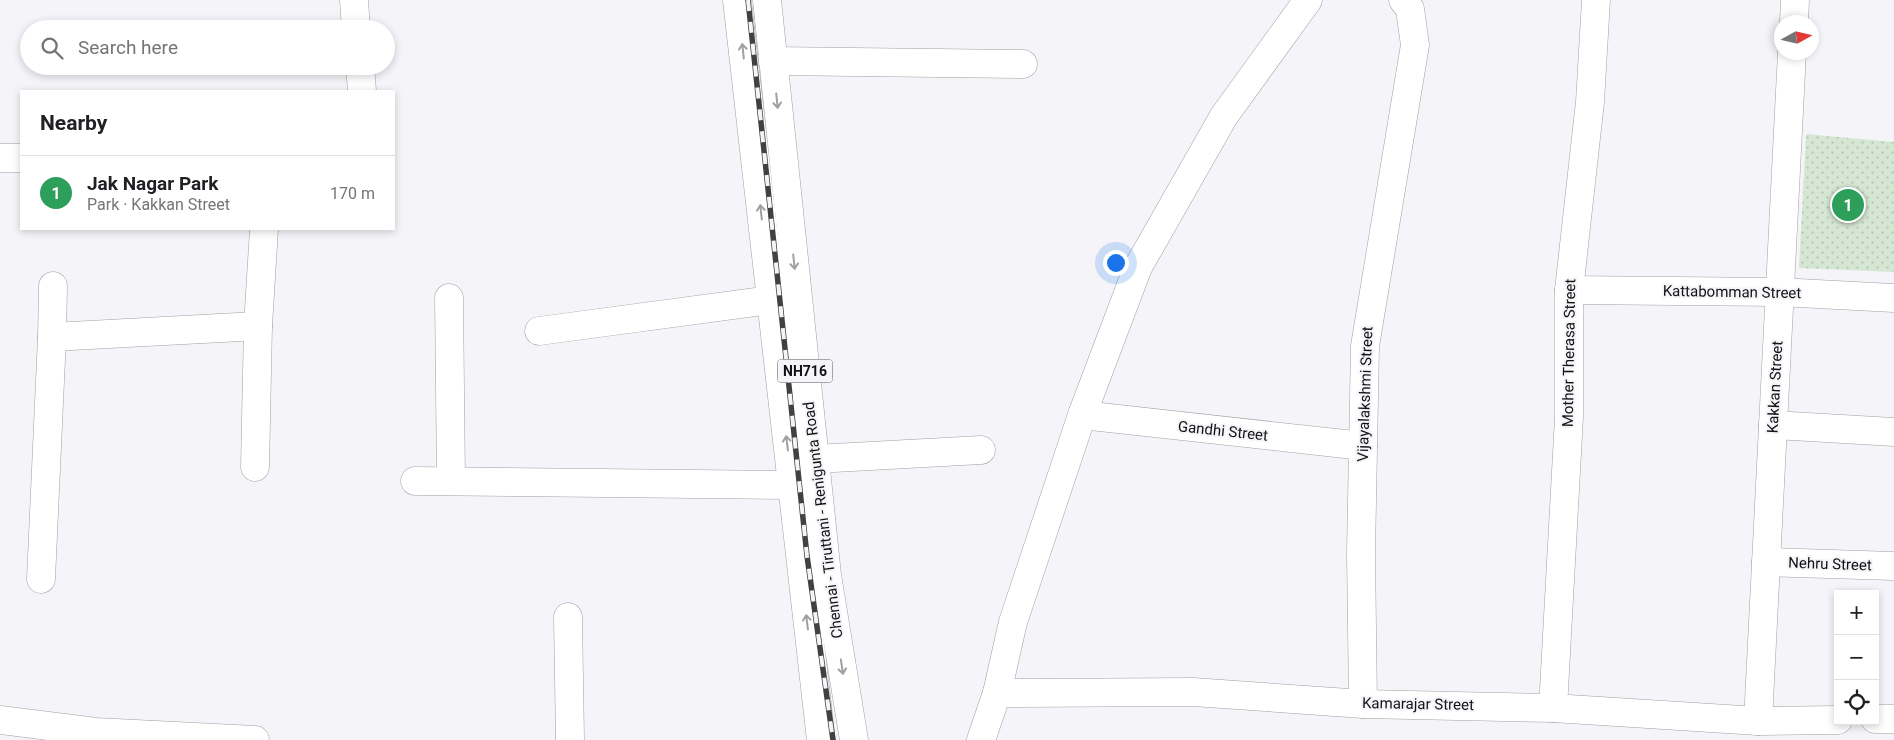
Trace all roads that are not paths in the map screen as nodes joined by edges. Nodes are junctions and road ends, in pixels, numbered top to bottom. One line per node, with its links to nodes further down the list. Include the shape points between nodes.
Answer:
1 (354, 0): 9 (main road)
2 (738, 0): 23 (main road, Chennai - Tiruttani - Renigunta Road / NH716, one-way to 2)
3 (767, 0): 11 (main road, Chennai - Tiruttani - Renigunta Road / NH716)
4 (1308, 0): 27 (main road, via 1224,116 1138,267)
5 (1403, 0): 30 (main road, Vijayalakshmi Street, via 1410,9 1415,45 1367,322)
6 (1596, 0): 19 (main road, Mother Therasa Street, via 1590,102)
7 (1795, 0): 8 (main road)
8 (1794, 15)
9 (355, 20)
10 (1792, 60): 20 (main road, Kakkan Street)
11 (773, 61): 12 (main road); 32 (main road, Chennai - Tiruttani - Renigunta Road / NH716, one-way to 32)
12 (1024, 64)
13 (361, 75): 14 (main road)
14 (362, 90)
15 (0, 158): 16 (main road)
16 (20, 158)
17 (264, 230): 24 (main road)
18 (53, 286): 26 (main road)
19 (1569, 290): 20 (main road, Kattabomman Street); 43 (main road, Mother Therasa Street, via 1569,416)
20 (1780, 292): 22 (main road, Kattabomman Street); 28 (main road, Kakkan Street)
21 (449, 298): 35 (main road)
22 (1894, 298)
23 (770, 300): 25 (main road); 36 (main road, Chennai - Tiruttani - Renigunta Road / NH716, one-way to 23)
24 (258, 326): 26 (main road); 33 (main road)
25 (539, 331)
26 (52, 337): 39 (main road)
27 (1082, 415): 30 (main road, Gandhi Street); 41 (main road, via 1013,622)
28 (1773, 425): 29 (main road); 37 (main road, Kakkan Street)
29 (1894, 432)
30 (1363, 446): 42 (main road, Vijayalakshmi Street)
31 (981, 450): 32 (main road)
32 (815, 458): 52 (main road, Chennai - Tiruttani - Renigunta Road / NH716, one-way to 52, via 827,575)
33 (255, 467)
34 (415, 481): 35 (main road)
35 (451, 482): 36 (main road)
36 (791, 485): 51 (main road, Chennai - Tiruttani - Renigunta Road / NH716, one-way to 36)
37 (1766, 562): 38 (main road, Nehru Street); 48 (main road, Kakkan Street)
38 (1894, 566)
39 (41, 580)
40 (568, 617): 50 (main road)
41 (997, 693): 42 (main road, Kamarajar Street, via 1193,692); 53 (main road)
42 (1363, 704): 43 (main road, Kamarajar Street)
43 (1553, 708): 48 (main road, Kamarajar Street)
44 (1894, 718): 45 (main road)
45 (1879, 719)
46 (0, 720): 49 (main road, via 96,732)
47 (1834, 720): 48 (main road, Kamarajar Street)
48 (1758, 721)
49 (255, 740)
50 (570, 740)
51 (821, 740)
52 (854, 740)
53 (981, 740)

